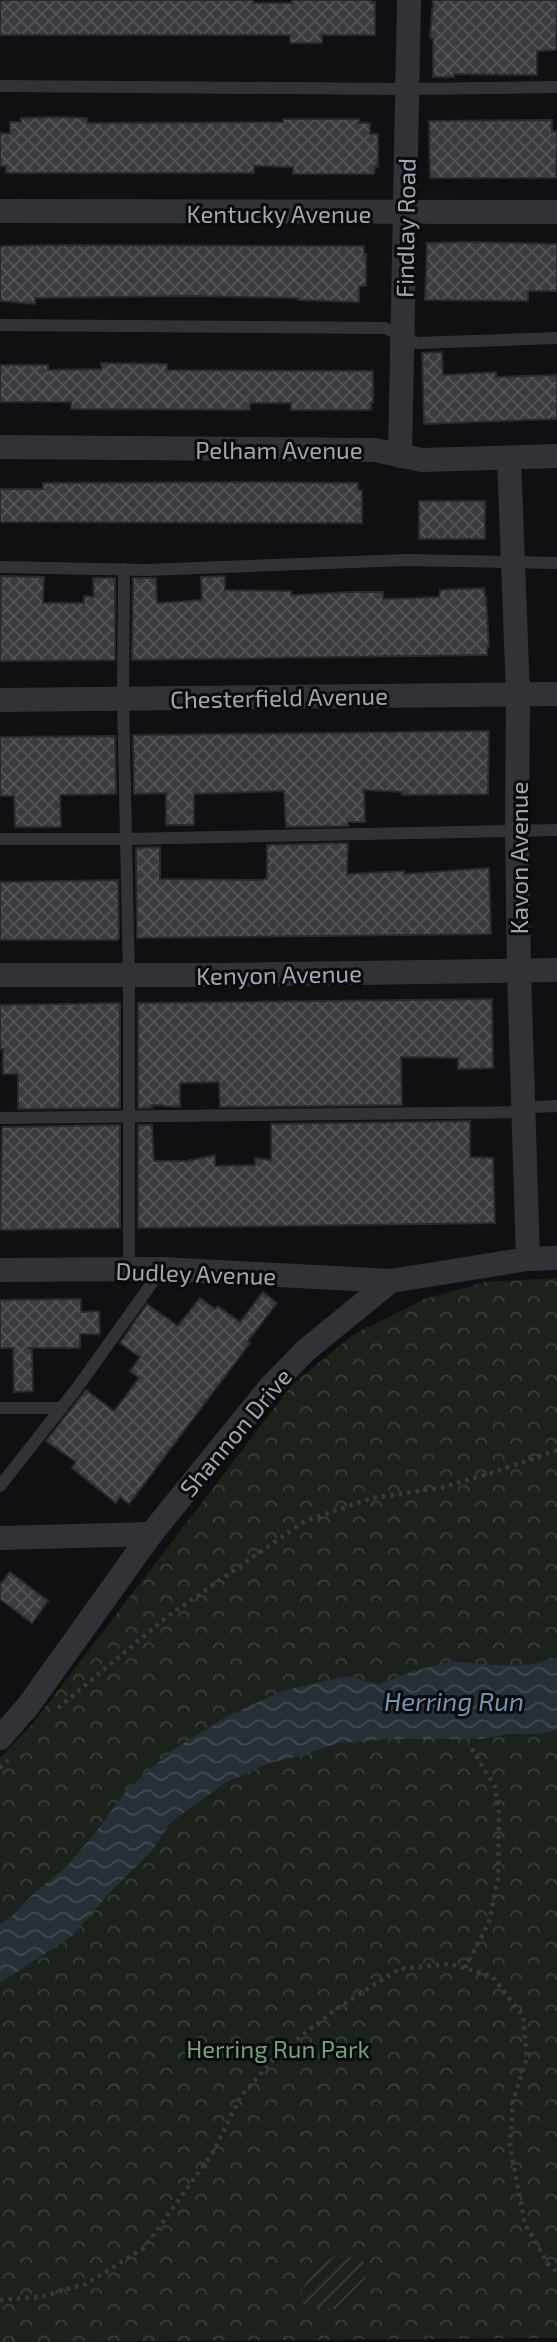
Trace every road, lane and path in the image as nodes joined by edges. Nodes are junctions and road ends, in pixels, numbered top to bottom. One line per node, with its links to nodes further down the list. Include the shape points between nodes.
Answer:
1 (409, 0): 4 (street, Findlay Road)
2 (0, 86): 4 (lane)
3 (557, 87): 4 (lane)
4 (408, 89): 7 (street, Findlay Road)
5 (0, 211): 7 (street, Kentucky Avenue)
6 (557, 212): 7 (street, Kentucky Avenue)
7 (405, 213): 9 (street, Findlay Road)
8 (0, 325): 9 (lane, via 385,328)
9 (402, 337): 10 (lane, via 417,343); 12 (street, Findlay Road)
10 (557, 338)
11 (0, 447): 12 (street, Pelham Avenue, via 375,450)
12 (400, 456): 14 (street, Pelham Avenue, via 422,460)
13 (557, 456): 14 (street, Pelham Avenue)
14 (509, 458): 16 (street, Kavon Avenue)
15 (557, 563): 16 (lane)
16 (513, 564): 18 (lane, via 407,560); 19 (street, Kavon Avenue)
17 (0, 567): 18 (lane)
18 (124, 569): 21 (lane)
19 (518, 694): 20 (street, Chesterfield Avenue); 21 (street, Chesterfield Avenue); 24 (street, Kavon Avenue)
20 (557, 694)
21 (123, 699): 22 (street, Chesterfield Avenue); 26 (lane)
22 (0, 700)
23 (557, 830): 24 (lane)
24 (517, 831): 26 (lane); 28 (street, Kavon Avenue)
25 (0, 839): 26 (lane)
26 (126, 839): 30 (lane)
27 (557, 970): 28 (street, Kenyon Avenue)
28 (519, 971): 30 (street, Kenyon Avenue); 32 (street, Kavon Avenue)
29 (0, 975): 30 (street, Kenyon Avenue)
30 (129, 975): 33 (lane)
31 (557, 1106): 32 (lane)
32 (522, 1112): 33 (lane); 36 (street, Kavon Avenue)
33 (127, 1116): 34 (lane); 37 (lane)
34 (0, 1118)
35 (557, 1258): 36 (street, Shannon Drive)
36 (528, 1259): 40 (street, Shannon Drive)
37 (129, 1269): 38 (street, Dudley Avenue); 39 (street, Dudley Avenue)
38 (162, 1269): 40 (street, Dudley Avenue); 42 (lane)
39 (0, 1270)
40 (391, 1281): 45 (street, Shannon Drive, via 306,1350 270,1387)
41 (0, 1408): 42 (lane)
42 (62, 1408): 44 (lane)
43 (557, 1450): 47 (path, via 440,1488 372,1497 305,1521 168,1616)
44 (0, 1486)
45 (151, 1534): 46 (street); 49 (street, Shannon Drive, via 35,1695)
46 (0, 1538)
47 (57, 1709)
48 (469, 1744): 51 (path, via 495,1787 498,1879 489,1922)
49 (7, 1745): 50 (path)
50 (0, 1768)
51 (465, 1968): 52 (path, via 492,1976 523,2016 527,2058 513,2101 510,2146 525,2224); 53 (path, via 450,1964 399,1969 336,2009 276,2055 241,2096 212,2154 144,2248 86,2284 40,2297)
52 (557, 2272)
53 (0, 2300)

